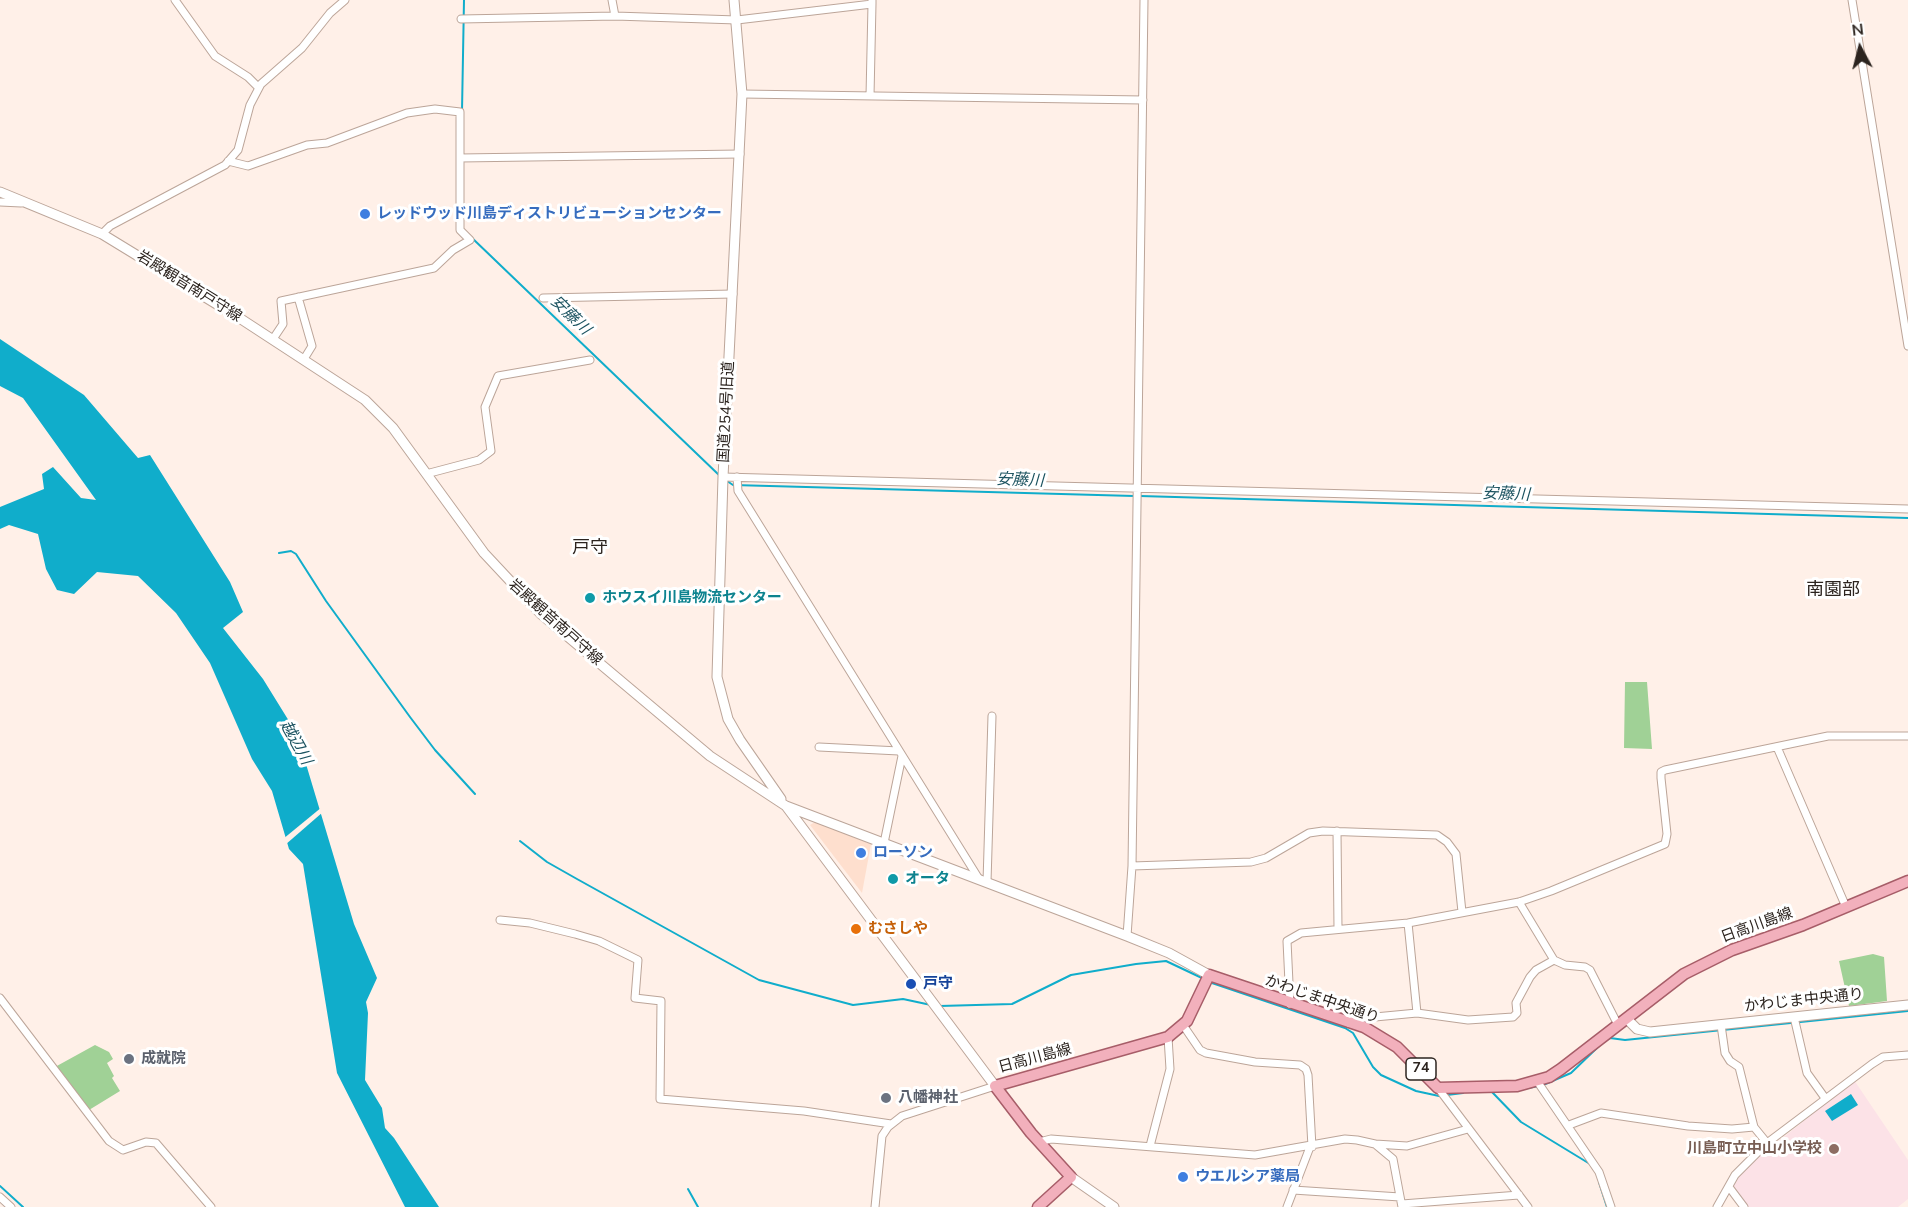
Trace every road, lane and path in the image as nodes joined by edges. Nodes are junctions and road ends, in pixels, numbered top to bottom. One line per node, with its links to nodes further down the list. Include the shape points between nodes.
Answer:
1 (175, 0): 11 (street, via 219,61)
2 (345, 0): 11 (street, via 302,48)
3 (612, 0): 8 (street)
4 (734, 0): 10 (street, 国道254号旧道)
5 (1144, 0): 14 (street)
6 (1852, 0): 26 (street)
7 (872, 2): 10 (street); 13 (street)
8 (615, 16): 9 (street); 10 (street)
9 (461, 19)
10 (736, 21): 12 (street, 国道254号旧道)
11 (258, 87): 17 (street, via 238,150)
12 (742, 94): 13 (street); 15 (street, 国道254号旧道)
13 (870, 96): 14 (street)
14 (1143, 100): 32 (street)
15 (740, 154): 16 (street); 22 (street, 国道254号旧道)
16 (460, 158): 17 (street, via 460,112 435,109 407,113 327,143 307,145 248,166); 23 (street, via 460,230 470,240 434,268)
17 (228, 161): 21 (street)
18 (0, 192): 20 (street, 岩殿観音南戸守線)
19 (0, 202): 20 (street)
20 (30, 204): 21 (street, 岩殿観音南戸守線)
21 (102, 234): 25 (street, 岩殿観音南戸守線)
22 (733, 294): 24 (street); 30 (street, 国道254号旧道)
23 (298, 297): 25 (street, via 281,301 284,324); 27 (street, via 312,346)
24 (543, 298)
25 (273, 339): 27 (street, 岩殿観音南戸守線)
26 (1908, 346)
27 (304, 359): 29 (street, 岩殿観音南戸守線, via 365,400 393,428)
28 (590, 360): 29 (street, via 498,376 485,407 491,452 479,460)
29 (426, 474): 39 (street, 岩殿観音南戸守線, via 484,553 541,614 710,756)
30 (723, 477): 31 (street); 39 (street, 国道254号旧道, via 716,655 719,692 740,740)
31 (737, 477): 32 (street); 38 (street, via 738,491)
32 (1137, 489): 33 (street); 42 (street)
33 (1908, 510)
34 (992, 716): 43 (street)
35 (1908, 736): 37 (street, via 1828,736)
36 (819, 747): 38 (street)
37 (1777, 747): 45 (street, via 1661,772 1665,844); 46 (street)
38 (900, 754): 41 (street); 43 (street)
39 (786, 806): 41 (street, かわじま中央通り); 66 (street, 岩殿観音南戸守線)
40 (1337, 831): 42 (street, via 1309,833 1266,858 1251,862); 47 (street, via 1437,835 1456,854); 50 (street)
41 (884, 843): 43 (street, かわじま中央通り)
42 (1132, 866): 51 (street)
43 (983, 881): 51 (street, かわじま中央通り)
44 (1908, 881): 46 (main road, 日高川島線 / 74)
45 (1519, 902): 47 (street); 52 (street)
46 (1846, 907): 59 (main road, 日高川島線 / 74, via 1732,950 1684,974)
47 (1462, 912): 49 (street)
48 (500, 920): 69 (street, via 575,934 638,960 635,998 661,1001 660,1099 804,1111)
49 (1408, 923): 50 (street); 57 (street)
50 (1338, 928): 55 (street, via 1301,933 1287,941)
51 (1126, 936): 53 (street, かわじま中央通り)
52 (1554, 960): 57 (street, via 1530,977 1516,1002 1517,1013 1513,1017 1468,1020); 59 (street, via 1590,970)
53 (1209, 975): 55 (main road, かわじま中央通り / 74); 61 (main road, 日高川島線)
54 (0, 998): 88 (street, via 109,1141 123,1150 146,1142 156,1143)
55 (1290, 1004): 60 (main road, かわじま中央通り / 74)
56 (1908, 1005): 58 (street, かわじま中央通り)
57 (1417, 1013): 60 (street, via 1354,1019)
58 (1794, 1017): 62 (street, かわじま中央通り); 68 (street, via 1807,1073)
59 (1622, 1022): 62 (street, かわじま中央通り, via 1650,1032); 65 (main road, 74, via 1561,1069)
60 (1349, 1023): 67 (main road, かわじま中央通り / 74, via 1397,1047)
61 (1183, 1025): 63 (main road, 日高川島線); 78 (street, via 1206,1053 1300,1065 1306,1069)
62 (1721, 1025): 71 (street, via 1725,1053 1739,1067)
63 (1168, 1036): 66 (main road, 日高川島線); 76 (street, via 1170,1069)
64 (1908, 1055): 68 (street, via 1883,1057)
65 (1537, 1081): 67 (main road, 74, via 1517,1086); 70 (street)
66 (995, 1086): 69 (street, via 908,1114); 73 (main road, 日高川島線)
67 (1438, 1089): 72 (street)
68 (1825, 1098): 74 (street)
69 (891, 1124): 89 (street, via 882,1136)
70 (1569, 1125): 71 (street, via 1601,1113 1688,1126); 94 (street, via 1599,1172)
71 (1754, 1127): 74 (street)
72 (1468, 1129): 77 (street); 83 (street)
73 (1039, 1142): 76 (street, via 1051,1139); 80 (main road, 日高川島線)
74 (1767, 1143): 81 (street)
75 (1375, 1144): 77 (street); 78 (street, via 1345,1139); 79 (street)
76 (1150, 1146): 78 (street, via 1238,1155)
77 (1404, 1146): 79 (street)
78 (1311, 1147): 82 (street)
79 (1393, 1159): 85 (street)
80 (1071, 1177): 90 (main road); 91 (street)
81 (1729, 1187): 95 (street); 96 (street)
82 (1293, 1190): 85 (street); 92 (street)
83 (1519, 1195): 86 (street); 93 (street)
84 (0, 1197): 87 (street)
85 (1402, 1202): 86 (street)
86 (1438, 1204)
87 (11, 1207)
88 (211, 1207)
89 (875, 1207)
90 (1038, 1207)
91 (1114, 1207)
92 (1287, 1207)
93 (1528, 1207)
94 (1611, 1207)
95 (1717, 1207)
96 (1744, 1207)

